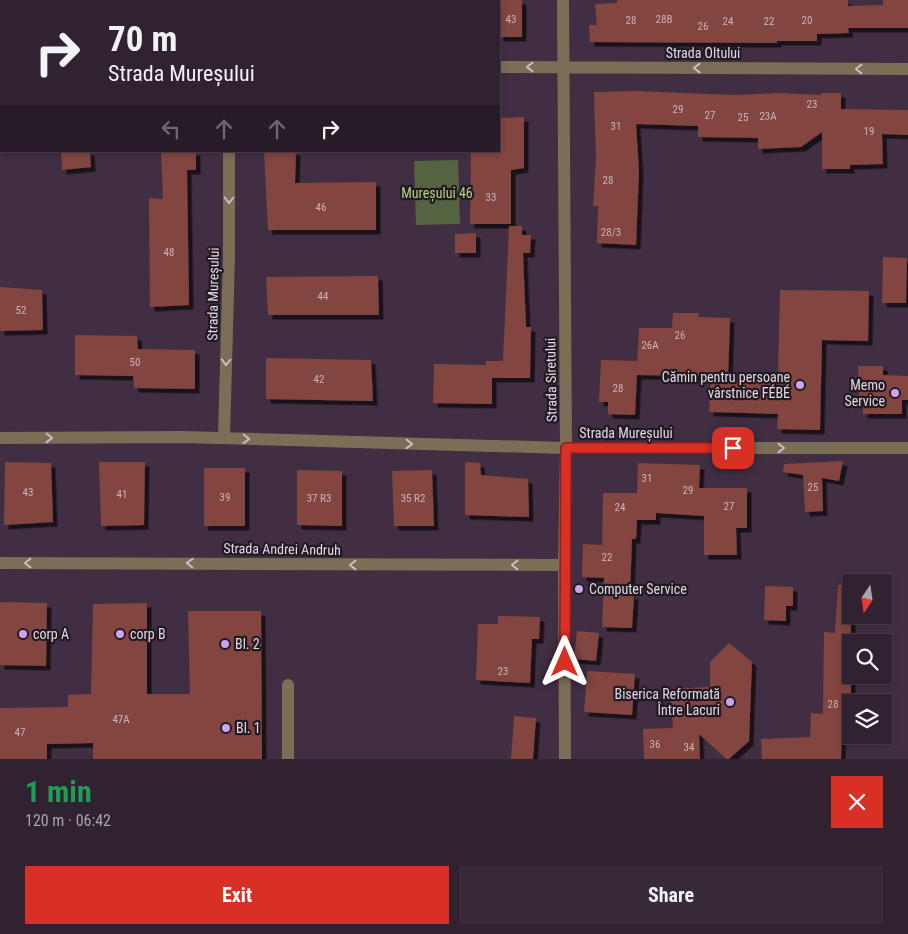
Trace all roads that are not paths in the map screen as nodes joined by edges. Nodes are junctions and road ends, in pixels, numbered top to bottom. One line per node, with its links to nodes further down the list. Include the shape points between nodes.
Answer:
1 (563, 0): 3 (street, Strada Siretului)
2 (500, 67): 3 (street, Strada Oltului, one-way to 2)
3 (562, 67): 4 (street, Strada Oltului, one-way to 3); 8 (street, Strada Siretului)
4 (908, 69)
5 (229, 152): 7 (street, Strada Mureșului, one-way to 7)
6 (0, 438): 7 (street, Strada Mureșului, one-way to 7)
7 (224, 438): 8 (street, Strada Mureșului, one-way to 8)
8 (566, 448): 9 (street, Strada Mureșului, one-way to 9); 11 (street, Strada Siretului)
9 (908, 448)
10 (0, 563): 11 (street, Strada Andrei Andruh, one-way to 10)
11 (564, 565): 14 (street, Strada Siretului)
12 (288, 686): 13 (street)
13 (288, 759)
14 (565, 759)

